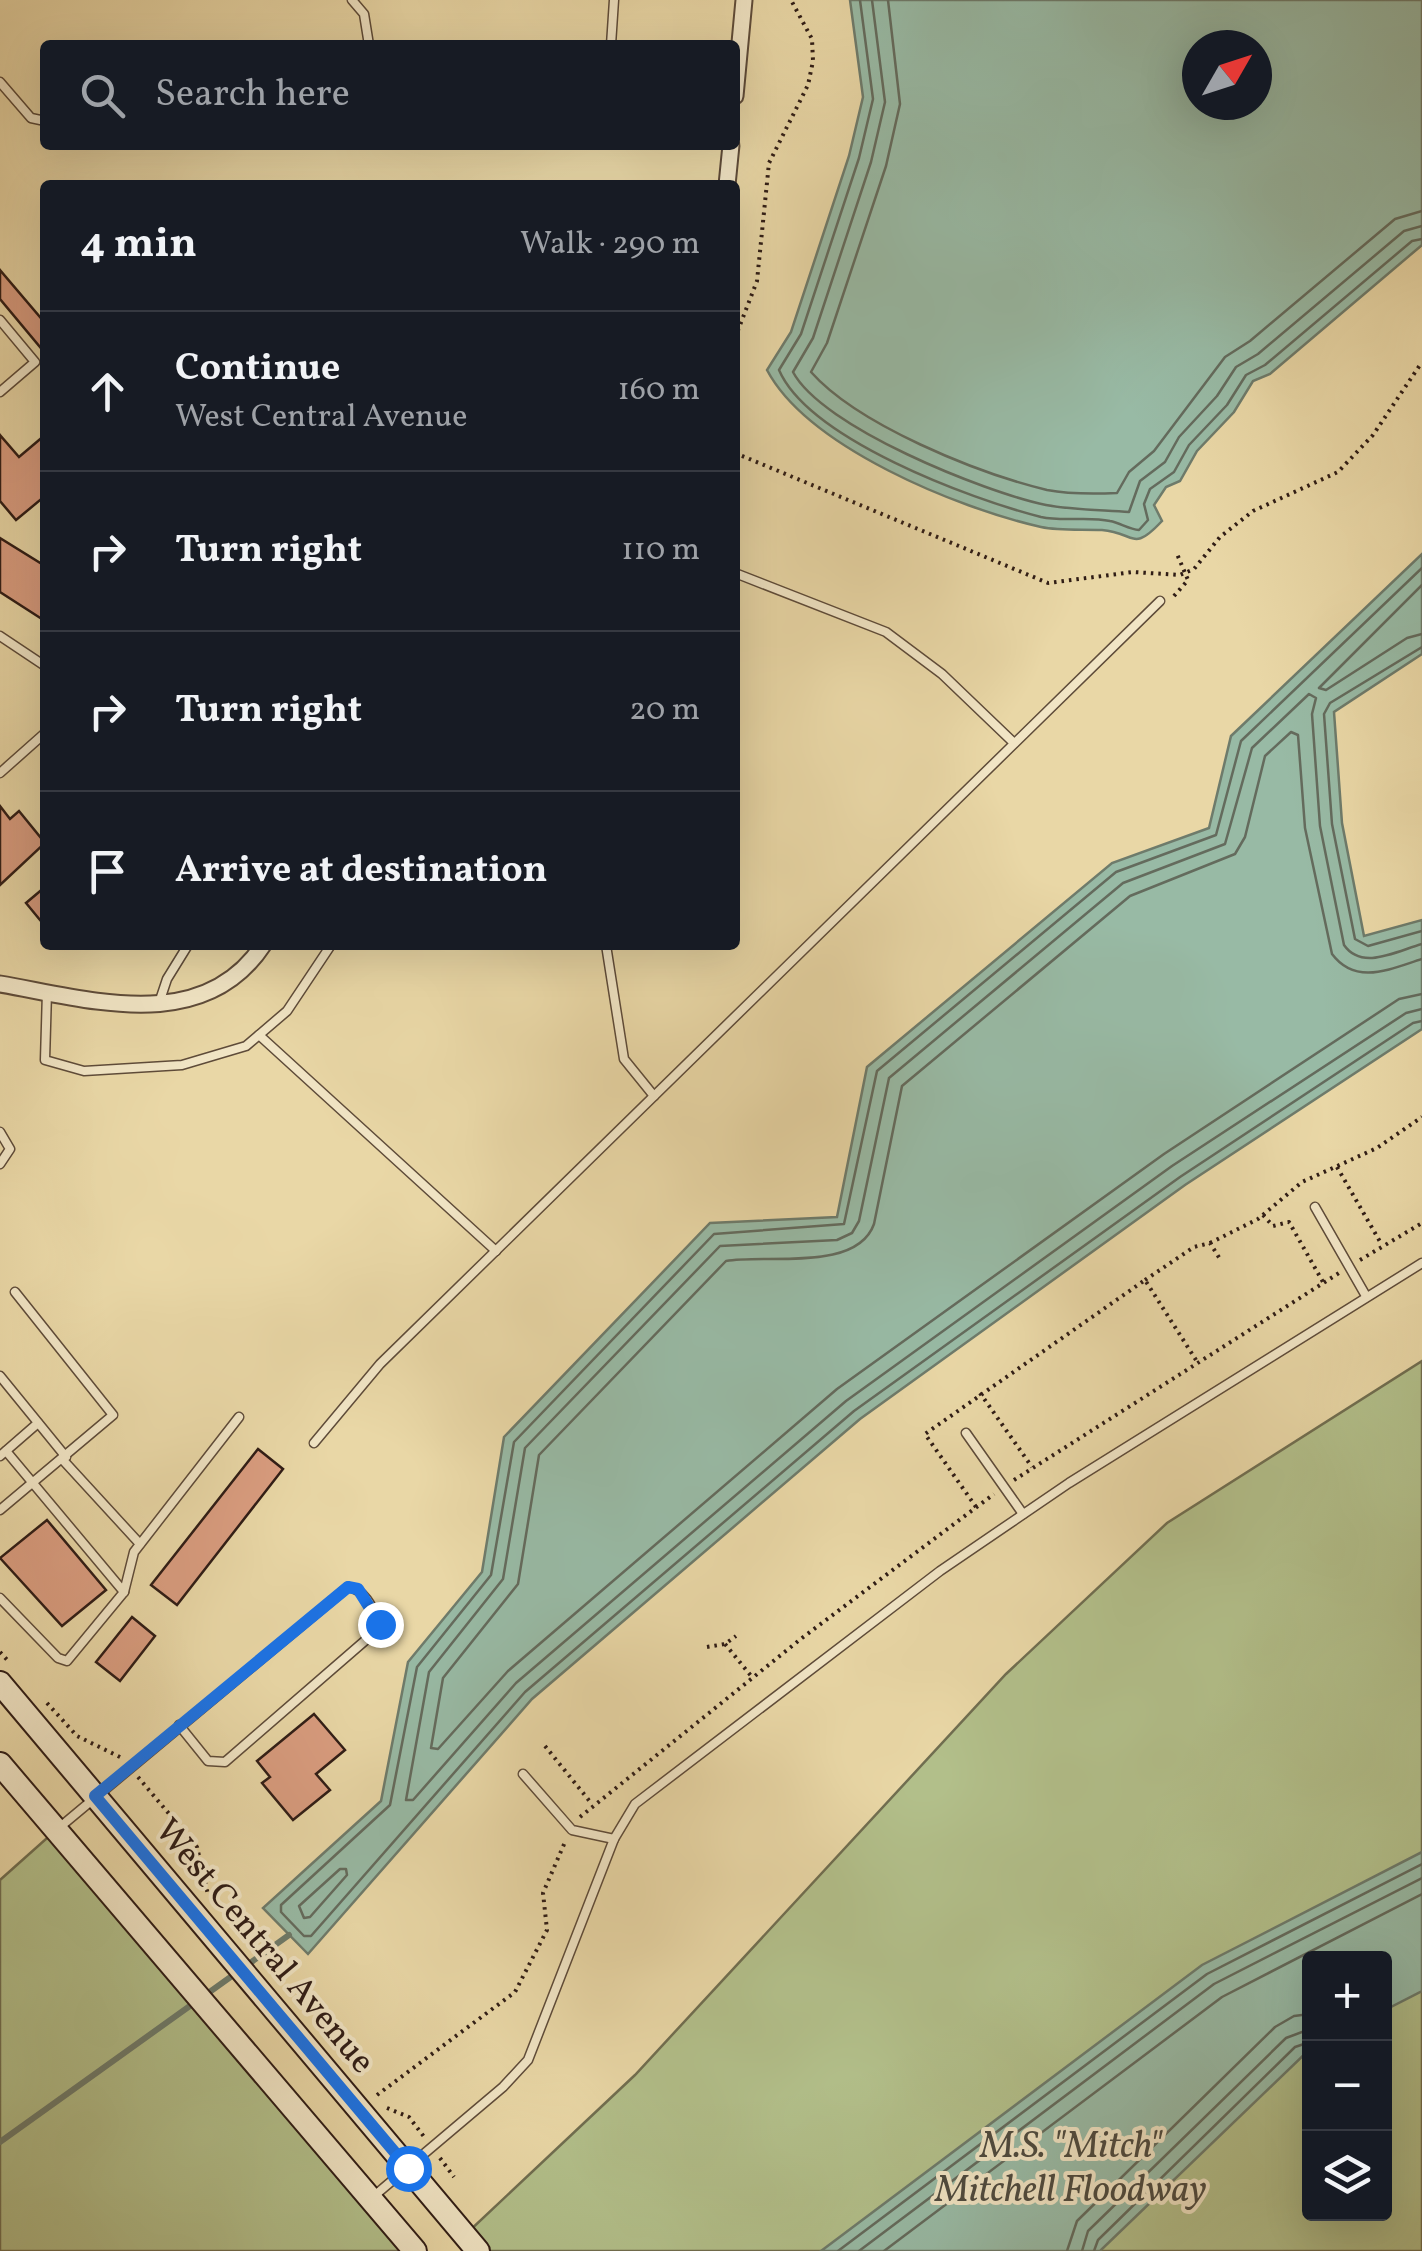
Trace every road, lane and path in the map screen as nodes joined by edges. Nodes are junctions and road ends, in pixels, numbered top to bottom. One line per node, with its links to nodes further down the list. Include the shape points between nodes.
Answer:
1 (352, 0): 5 (lane, via 364,14)
2 (614, 0): 6 (lane)
3 (744, 0): 7 (street)
4 (792, 0): 13 (path, via 812,39 813,61 769,164 757,281)
5 (369, 40)
6 (612, 40)
7 (740, 43)
8 (0, 82): 9 (lane)
9 (40, 120)
10 (730, 150): 11 (street)
11 (727, 180)
12 (0, 320): 15 (lane, via 35,362)
13 (740, 325)
14 (1422, 362): 18 (path, via 1338,472 1253,511)
15 (0, 392)
16 (740, 455): 18 (path, via 1048,583)
17 (1177, 554): 18 (path)
18 (1186, 572): 20 (path, via 1188,580)
19 (740, 575): 24 (lane, via 886,632)
20 (1165, 601): 24 (lane)
21 (0, 636): 22 (lane)
22 (40, 663)
23 (40, 737): 25 (lane)
24 (1014, 742): 34 (lane)
25 (0, 773)
26 (185, 950): 32 (lane)
27 (258, 950): 32 (street, via 222,986)
28 (328, 950): 33 (lane, via 287,1011)
29 (607, 950): 34 (lane, via 624,1059)
30 (0, 984): 31 (street)
31 (47, 992): 32 (street); 33 (lane, via 44,1060 84,1071 182,1065 246,1046)
32 (158, 1006)
33 (259, 1035): 43 (lane)
34 (654, 1096): 43 (lane)
35 (1422, 1117): 38 (path)
36 (0, 1132): 37 (lane, via 10,1149)
37 (0, 1164)
38 (1336, 1167): 40 (path, via 1302,1182); 42 (path)
39 (1315, 1207): 49 (lane)
40 (1263, 1215): 41 (path); 47 (path, via 1273,1226 1289,1222)
41 (1210, 1242): 44 (path); 46 (path)
42 (1383, 1246)
43 (496, 1251): 56 (lane, via 380,1364)
44 (1220, 1258)
45 (1422, 1263): 49 (lane)
46 (1144, 1280): 50 (path); 52 (path)
47 (1323, 1282)
48 (14, 1292): 58 (lane, via 113,1415)
49 (1366, 1296): 63 (lane)
50 (1196, 1360)
51 (0, 1376): 54 (lane)
52 (980, 1393): 59 (path); 61 (path, via 925,1434)
53 (239, 1417): 64 (lane)
54 (38, 1424): 57 (lane); 58 (lane)
55 (966, 1433): 63 (lane)
56 (314, 1443)
57 (3, 1453): 60 (lane)
58 (64, 1458): 60 (lane); 64 (lane)
59 (1032, 1467)
60 (33, 1483): 62 (lane); 65 (lane)
61 (976, 1506)
62 (0, 1510)
63 (1023, 1514): 79 (lane, via 635,1804)
64 (140, 1544): 65 (lane)
65 (124, 1592): 66 (lane, via 67,1661)
66 (0, 1598)
67 (736, 1636): 68 (path)
68 (725, 1644): 69 (path); 70 (path)
69 (707, 1647)
70 (752, 1677)
71 (0, 1683): 76 (main road, West Central Avenue)
72 (178, 1725): 72 (lane, via 348,1587 369,1602 380,1624 375,1632 225,1762 208,1760); 76 (lane)
73 (545, 1746): 77 (path)
74 (0, 1764): 78 (main road)
75 (523, 1774): 79 (lane, via 572,1830)
76 (95, 1796): 78 (lane); 82 (main road, West Central Avenue)
77 (592, 1804)
78 (56, 1830): 84 (main road)
79 (614, 1840): 81 (lane, via 528,2060)
80 (367, 2084): 81 (path, via 390,2111 409,2117)
81 (432, 2148): 82 (lane); 83 (path)
82 (408, 2168): 84 (lane); 86 (main road, West Central Avenue)
83 (454, 2177)
84 (371, 2200): 85 (main road)
85 (415, 2251)
86 (478, 2251)

